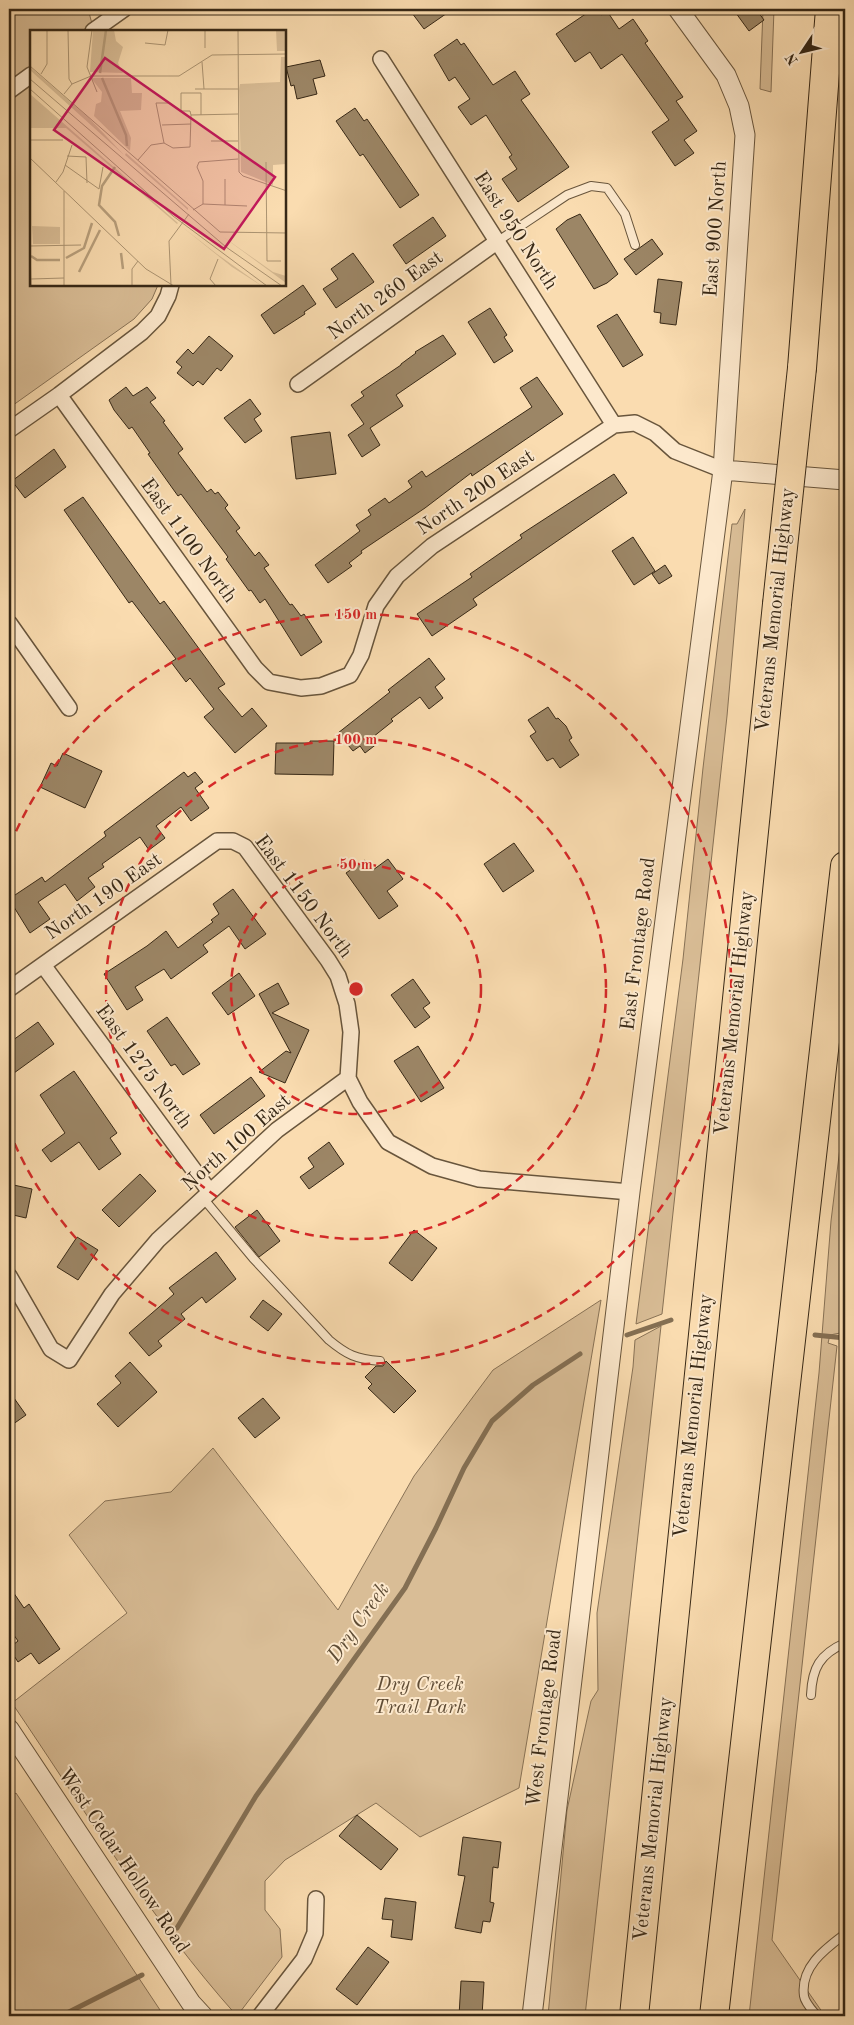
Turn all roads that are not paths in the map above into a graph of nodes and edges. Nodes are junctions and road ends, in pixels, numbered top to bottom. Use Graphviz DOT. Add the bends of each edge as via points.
graph roads {
  1 [pos="124,9"];
  2 [pos="678,9"];
  3 [pos="830,9"];
  4 [pos="112,19"];
  5 [pos="95,30"];
  6 [pos="381,59"];
  7 [pos="30,76"];
  8 [pos="9,91"];
  9 [pos="498,241"];
  10 [pos="635,245"];
  11 [pos="9,271"];
  12 [pos="9,281"];
  13 [pos="170,290"];
  14 [pos="298,384"];
  15 [pos="59,395"];
  16 [pos="614,425"];
  17 [pos="9,430"];
  18 [pos="723,470"];
  19 [pos="845,480"];
  20 [pos="9,623"];
  21 [pos="301,688"];
  22 [pos="70,708"];
  23 [pos="222,841"];
  24 [pos="845,866"];
  25 [pos="44,965"];
  26 [pos="9,989"];
  27 [pos="348,1078"];
  28 [pos="630,1192"];
  29 [pos="207,1195"];
  30 [pos="9,1276"];
  31 [pos="380,1361"];
  32 [pos="602,1424"];
  33 [pos="845,1643"];
  34 [pos="811,1695"];
  35 [pos="9,1729"];
  36 [pos="316,1899"];
  37 [pos="845,1934"];
  38 [pos="202,2016"];
  39 [pos="260,2016"];
  40 [pos="532,2016"];
  41 [pos="634,2016"];
  42 [pos="714,2016"];
  43 [pos="817,2016"];
  1 -- 4 [label="street"];
  2 -- 18 [label="street, East 900 North" via="726,75 739,106 745,135"];
  3 -- 41 [label="highway, Veterans Memorial Highway, bridge" via="802,368"];
  4 -- 5 [label="street"];
  6 -- 9 [label="street, East 950 North"];
  7 -- 8 [label="street"];
  9 -- 10 [label="lane" via="566,195 591,186 607,188 625,214"];
  9 -- 14 [label="street, North 260 East"];
  9 -- 16 [label="street, East 950 North"];
  11 -- 12 [label="lane"];
  13 -- 15 [label="street" via="158,316 142,332"];
  15 -- 17 [label="street"];
  15 -- 21 [label="street, East 1100 North" via="255,668 270,682"];
  16 -- 18 [label="street" via="635,423 655,433 675,451"];
  16 -- 21 [label="street, North 200 East" via="432,546 397,576 376,606 361,655 350,675 321,686"];
  18 -- 19 [label="street"];
  18 -- 28 [label="street, East Frontage Road"];
  20 -- 22 [label="street"];
  23 -- 25 [label="street, North 190 East" via="217,841"];
  23 -- 27 [label="street, East 1150 North" via="233,841 245,847 338,976 351,1032"];
  24 -- 42 [label="highway"];
  25 -- 26 [label="street, North 190 East"];
  25 -- 29 [label="street, East 1275 North"];
  27 -- 28 [label="street" via="360,1102 388,1142 432,1166 479,1179"];
  27 -- 29 [label="street, North 100 East" via="277,1130"];
  28 -- 32 [label="street, East Frontage Road"];
  29 -- 30 [label="street, North 100 East" via="158,1240 112,1294 70,1360 51,1349"];
  29 -- 31 [label="lane" via="254,1258 329,1340 359,1359"];
  32 -- 40 [label="street, West Frontage Road"];
  33 -- 34 [label="lane" via="831,1649 820,1660 811,1683"];
  35 -- 38 [label="street, West Cedar Hollow Road"];
  36 -- 39 [label="street" via="315,1933 304,1959"];
  37 -- 43 [label="lane" via="822,1952 806,1973 804,1997"];
}
